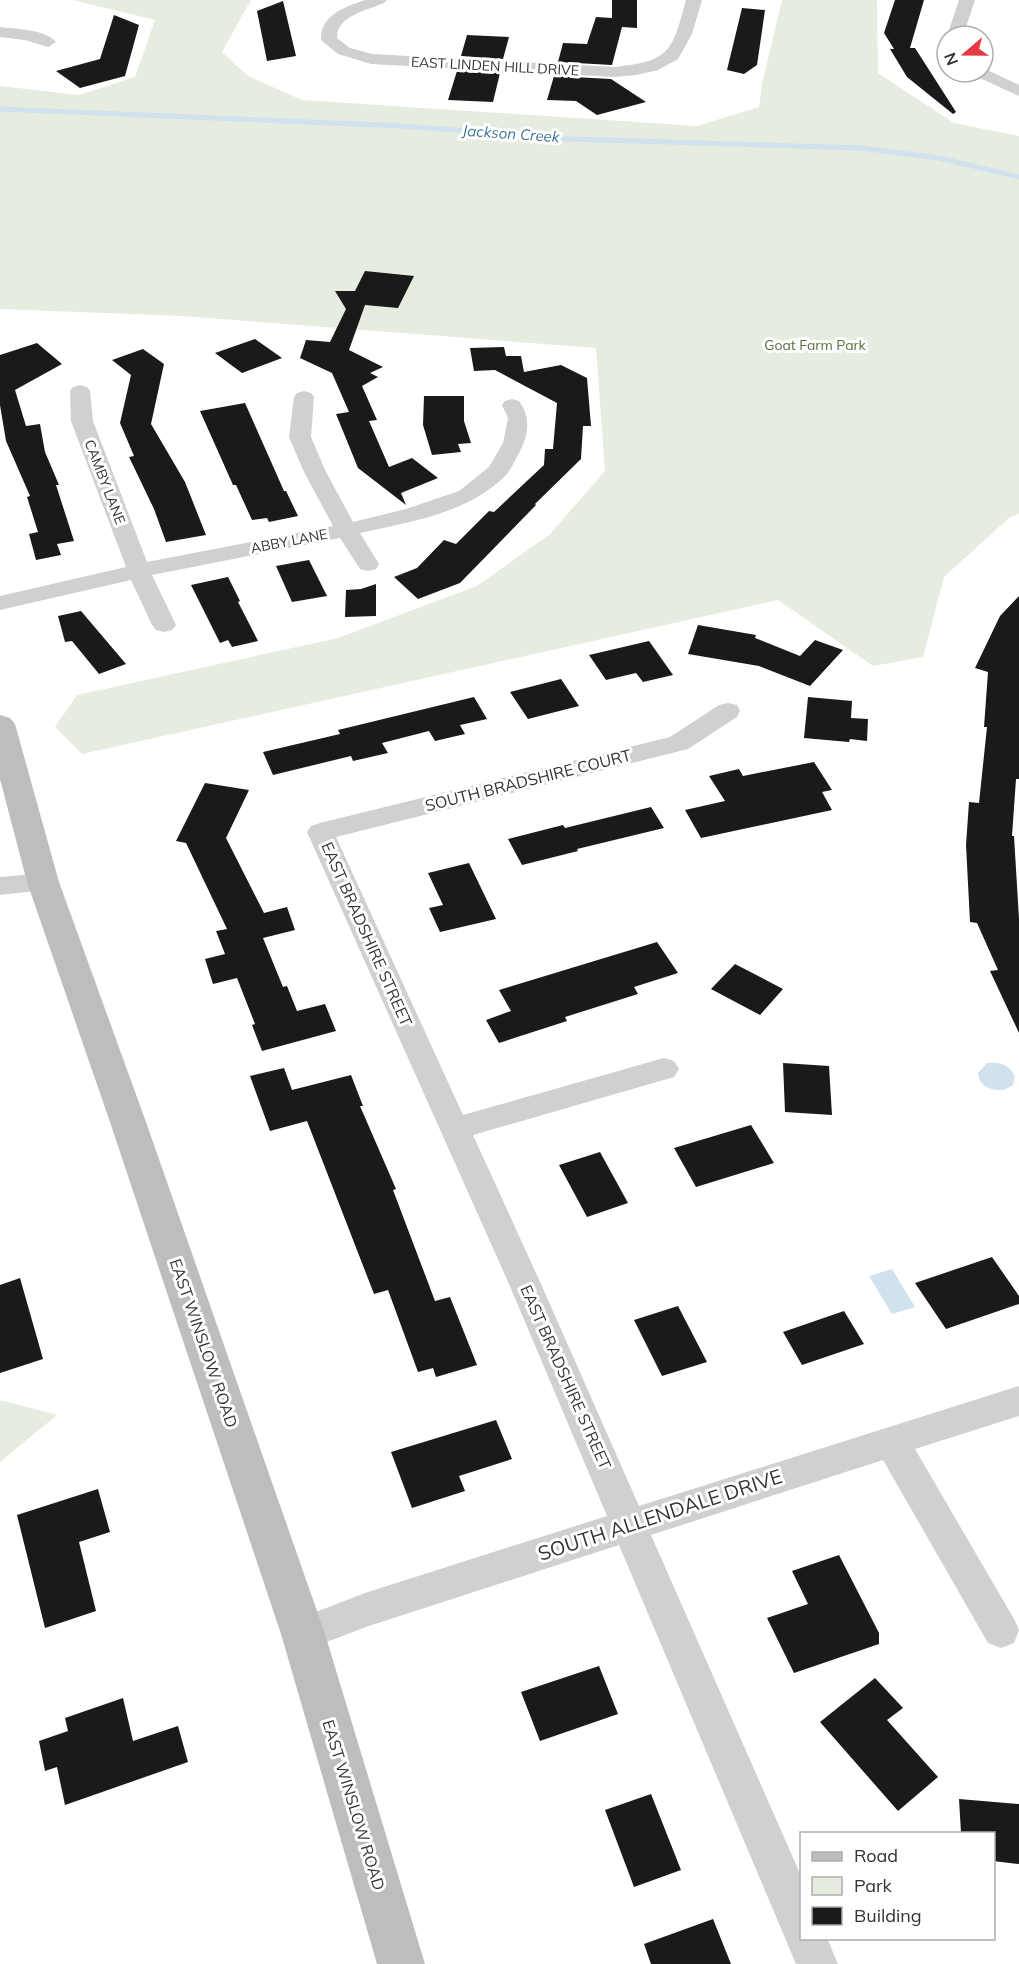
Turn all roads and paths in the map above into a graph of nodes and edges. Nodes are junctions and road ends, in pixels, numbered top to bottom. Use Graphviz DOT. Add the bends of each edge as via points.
graph roads {
  1 [pos="379,0"];
  2 [pos="694,0"];
  3 [pos="967,0"];
  4 [pos="959,24"];
  5 [pos="0,32"];
  6 [pos="48,42"];
  7 [pos="995,80"];
  8 [pos="1019,91"];
  9 [pos="80,391"];
  10 [pos="304,397"];
  11 [pos="512,405"];
  12 [pos="346,530"];
  13 [pos="368,564"];
  14 [pos="139,571"];
  15 [pos="0,603"];
  16 [pos="164,625"];
  17 [pos="728,711"];
  18 [pos="0,724"];
  19 [pos="320,832"];
  20 [pos="42,882"];
  21 [pos="0,886"];
  22 [pos="663,1069"];
  23 [pos="456,1128"];
  24 [pos="1019,1401"];
  25 [pos="891,1440"];
  26 [pos="630,1524"];
  27 [pos="1001,1631"];
  28 [pos="303,1634"];
  29 [pos="800,1925"];
  30 [pos="807,1940"];
  31 [pos="401,1964"];
  32 [pos="817,1964"];
  1 -- 2 [label="street, EAST LINDEN HILL DRIVE" via="333,22 328,36 333,44 371,59 602,72 637,70 671,59 681,45"];
  3 -- 4 [label="street"];
  5 -- 6 [label="street"];
  7 -- 8 [label="street"];
  9 -- 14 [label="street, CAMBY LANE" via="82,421"];
  10 -- 12 [label="street" via="300,437"];
  11 -- 12 [label="street, ABBY LANE" via="518,418 514,443 498,471 466,496"];
  12 -- 13 [label="street"];
  12 -- 14 [label="street, ABBY LANE"];
  14 -- 15 [label="street, ABBY LANE"];
  14 -- 16 [label="street, CAMBY LANE"];
  17 -- 19 [label="street, SOUTH BRADSHIRE COURT" via="680,743"];
  18 -- 20 [label="main road, EAST WINSLOW ROAD"];
  19 -- 23 [label="street, EAST BRADSHIRE STREET"];
  20 -- 21 [label="street"];
  20 -- 28 [label="main road, EAST WINSLOW ROAD"];
  22 -- 23 [label="street"];
  23 -- 26 [label="street, EAST BRADSHIRE STREET"];
  24 -- 25 [label="street, SOUTH ALLENDALE DRIVE"];
  25 -- 26 [label="street, SOUTH ALLENDALE DRIVE"];
  25 -- 27 [label="street"];
  26 -- 28 [label="street, SOUTH ALLENDALE DRIVE"];
  26 -- 29 [label="street, EAST BRADSHIRE STREET"];
  28 -- 31 [label="main road, EAST WINSLOW ROAD"];
  30 -- 32 [label="street"];
}
